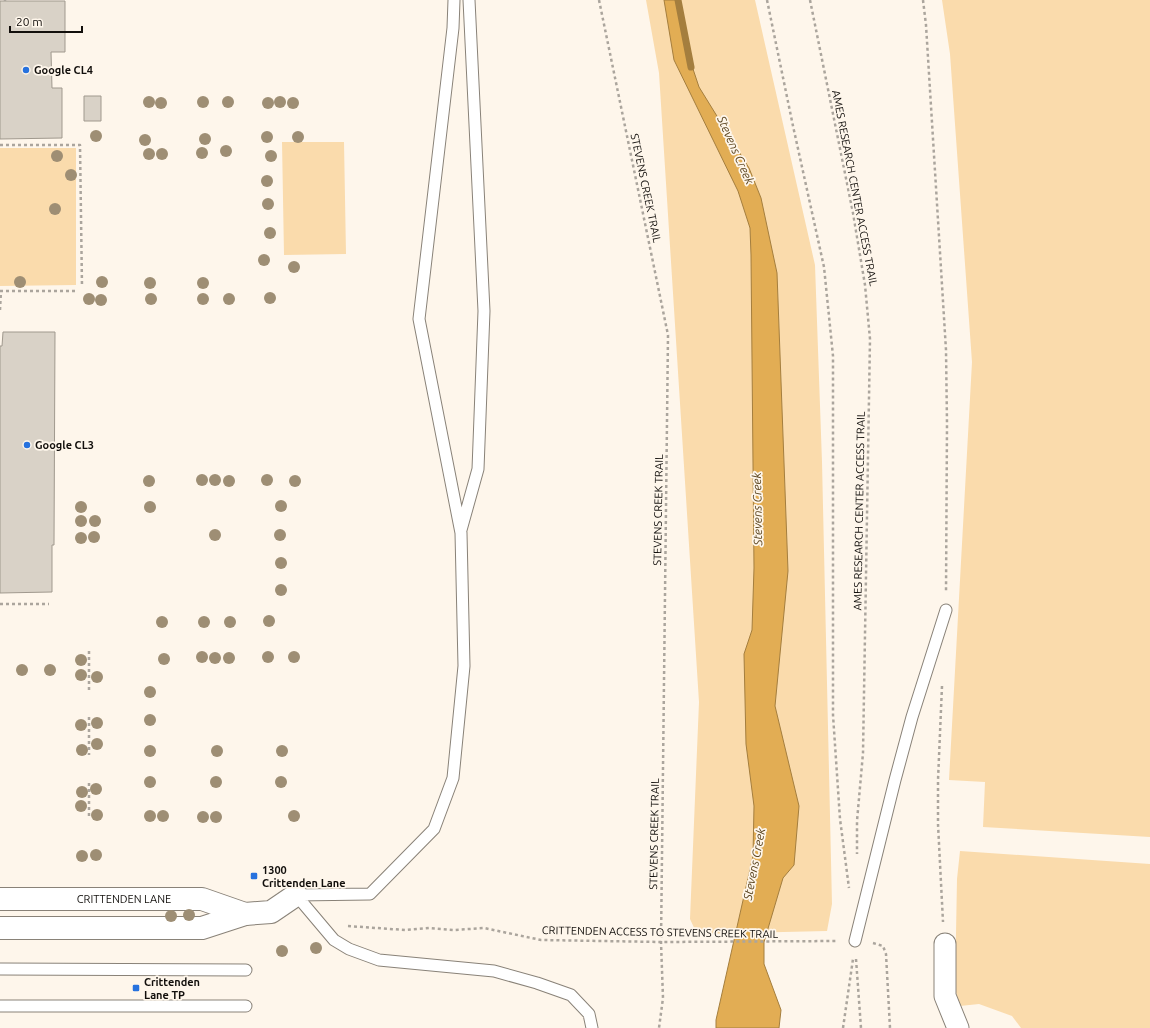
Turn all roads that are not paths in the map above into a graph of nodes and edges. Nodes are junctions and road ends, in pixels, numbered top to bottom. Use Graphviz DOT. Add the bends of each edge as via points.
graph roads {
  1 [pos="454,0"];
  2 [pos="469,0"];
  3 [pos="461,533"];
  4 [pos="946,610"];
  5 [pos="296,895"];
  6 [pos="0,899"];
  7 [pos="245,914"];
  8 [pos="0,928"];
  9 [pos="855,942"];
  10 [pos="944,944"];
  11 [pos="0,969"];
  12 [pos="246,970"];
  13 [pos="0,1006"];
  14 [pos="246,1006"];
  15 [pos="592,1028"];
  16 [pos="958,1028"];
  1 -- 3 [label="lane" via="453,28 419,318"];
  2 -- 3 [label="lane" via="484,311 478,469"];
  3 -- 5 [label="lane" via="464,666 453,778 434,829 370,894"];
  4 -- 9 [label="lane" via="912,717"];
  5 -- 7 [label="street, CRITTENDEN LANE" via="271,912"];
  5 -- 15 [label="lane" via="334,940 349,949 379,960 494,971 571,994 589,1014"];
  6 -- 7 [label="street, CRITTENDEN LANE" via="202,899"];
  7 -- 8 [label="street, CRITTENDEN LANE" via="202,928"];
  10 -- 16 [label="street" via="945,996"];
  11 -- 12 [label="lane"];
  13 -- 14 [label="lane"];
}
